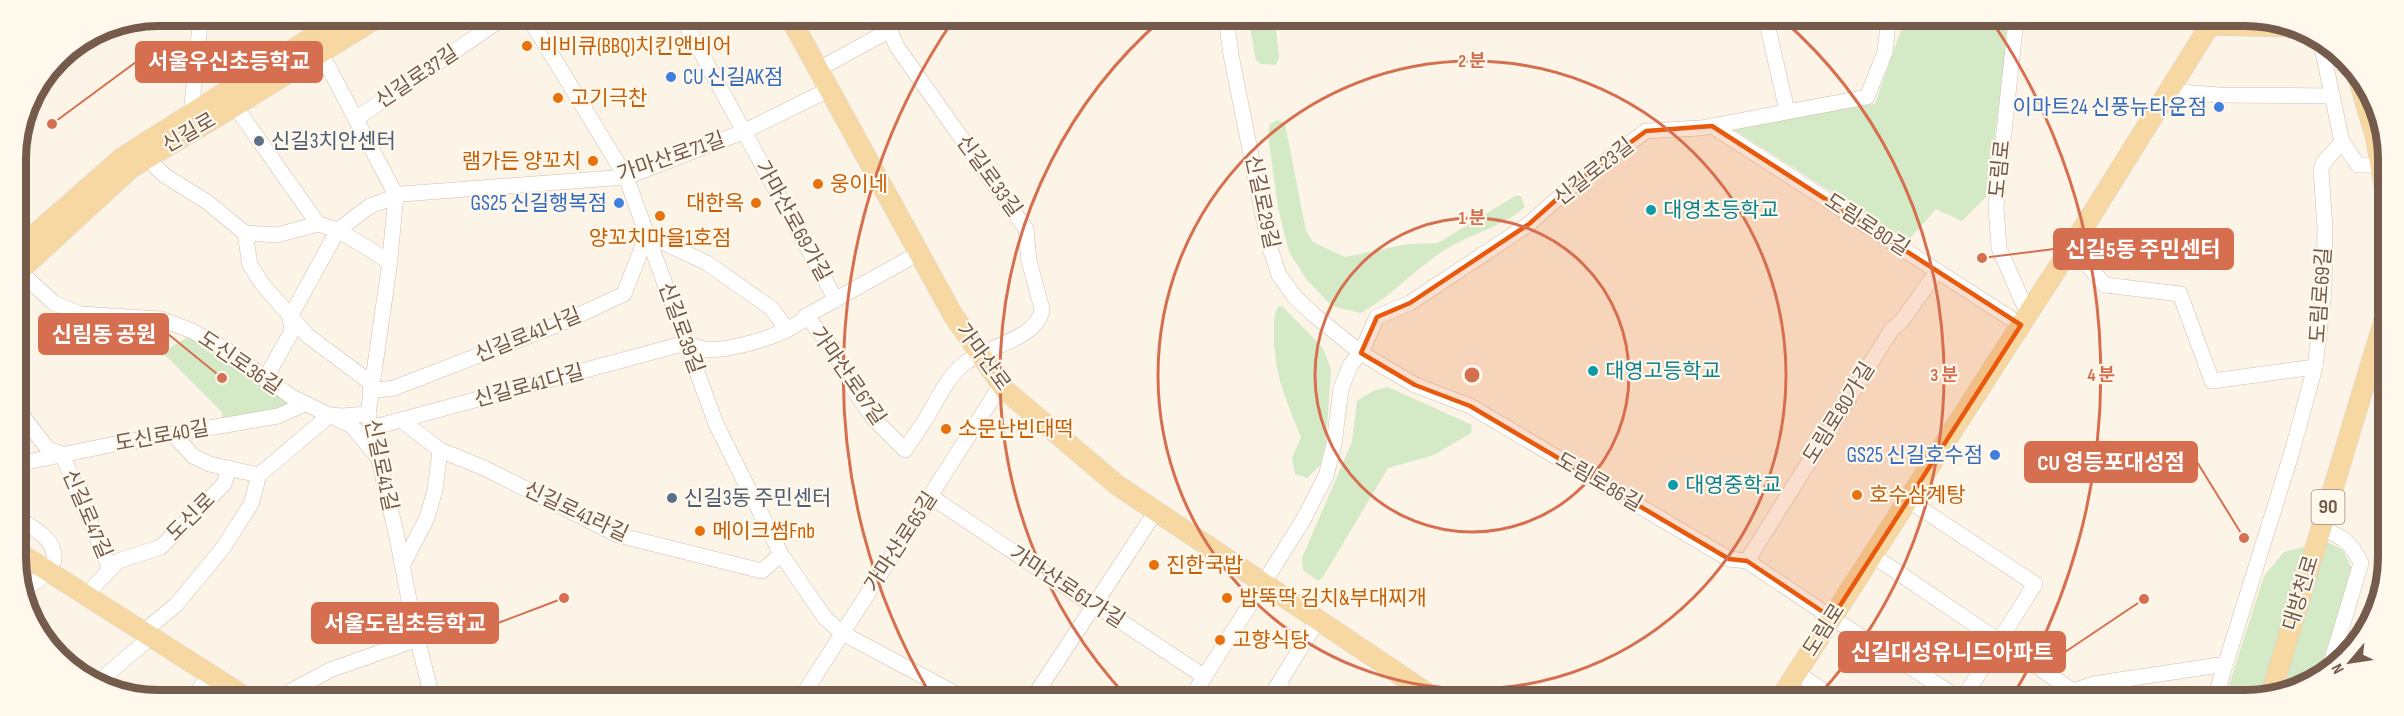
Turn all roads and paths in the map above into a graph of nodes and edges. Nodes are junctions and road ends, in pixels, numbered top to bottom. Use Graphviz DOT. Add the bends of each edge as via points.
graph roads {
  1 [pos="200,26"];
  2 [pos="330,26"];
  3 [pos="363,26"];
  4 [pos="491,26"];
  5 [pos="534,26"];
  6 [pos="686,26"];
  7 [pos="794,26"];
  8 [pos="884,26"];
  9 [pos="888,26"];
  10 [pos="1227,26"];
  11 [pos="1768,26"];
  12 [pos="1888,26"];
  13 [pos="2015,26"];
  14 [pos="2207,26"];
  15 [pos="2321,50"];
  16 [pos="321,53"];
  17 [pos="817,70"];
  18 [pos="828,90"];
  19 [pos="2168,91"];
  20 [pos="2332,96"];
  21 [pos="2364,99"];
  22 [pos="236,106"];
  23 [pos="1787,111"];
  24 [pos="191,114"];
  25 [pos="357,118"];
  26 [pos="1712,126"];
  27 [pos="743,132"];
  28 [pos="2342,142"];
  29 [pos="2378,150"];
  30 [pos="147,158"];
  31 [pos="2378,165"];
  32 [pos="626,177"];
  33 [pos="396,195"];
  34 [pos="318,224"];
  35 [pos="338,230"];
  36 [pos="245,233"];
  37 [pos="647,235"];
  38 [pos="26,242"];
  39 [pos="2072,246"];
  40 [pos="919,253"];
  41 [pos="390,262"];
  42 [pos="26,265"];
  43 [pos="1937,271"];
  44 [pos="26,279"];
  45 [pos="836,300"];
  46 [pos="290,316"];
  47 [pos="806,316"];
  48 [pos="2024,320"];
  49 [pos="787,329"];
  50 [pos="2378,339"];
  51 [pos="686,343"];
  52 [pos="1361,353"];
  53 [pos="980,354"];
  54 [pos="2315,367"];
  55 [pos="266,379"];
  56 [pos="1001,385"];
  57 [pos="370,387"];
  58 [pos="305,404"];
  59 [pos="330,415"];
  60 [pos="401,420"];
  61 [pos="26,421"];
  62 [pos="370,421"];
  63 [pos="173,434"];
  64 [pos="440,450"];
  65 [pos="62,454"];
  66 [pos="378,458"];
  67 [pos="26,462"];
  68 [pos="229,468"];
  69 [pos="259,475"];
  70 [pos="930,496"];
  71 [pos="1908,500"];
  72 [pos="1156,511"];
  73 [pos="26,523"];
  74 [pos="2321,528"];
  75 [pos="782,554"];
  76 [pos="1872,555"];
  77 [pos="26,557"];
  78 [pos="1747,561"];
  79 [pos="402,566"];
  80 [pos="110,569"];
  81 [pos="50,572"];
  82 [pos="1264,584"];
  83 [pos="29,586"];
  84 [pos="86,595"];
  85 [pos="1094,606"];
  86 [pos="1832,618"];
  87 [pos="1318,620"];
  88 [pos="2340,632"];
  89 [pos="842,633"];
  90 [pos="147,635"];
  91 [pos="418,639"];
  92 [pos="1999,641"];
  93 [pos="2226,664"];
  94 [pos="1797,673"];
  95 [pos="209,674"];
  96 [pos="102,677"];
  97 [pos="1205,677"];
  98 [pos="2273,687"];
  99 [pos="199,690"];
  100 [pos="234,690"];
  101 [pos="293,690"];
  102 [pos="430,690"];
  103 [pos="806,690"];
  104 [pos="949,690"];
  105 [pos="1038,690"];
  106 [pos="1196,690"];
  107 [pos="1274,690"];
  108 [pos="1419,690"];
  109 [pos="1786,690"];
  110 [pos="1822,690"];
  111 [pos="1946,690"];
  112 [pos="1968,690"];
  113 [pos="2072,690"];
  114 [pos="2076,690"];
  115 [pos="2218,690"];
  1 -- 24 [label="street"];
  2 -- 24 [label="main road, 신길로"];
  3 -- 16 [label="main road, 신길로"];
  4 -- 25 [label="street, 신길로37길"];
  5 -- 32 [label="street, 신길로39길"];
  6 -- 27 [label="street, 가마산로69가길"];
  7 -- 17 [label="main road, 가마산로"];
  8 -- 17 [label="street"];
  9 -- 53 [label="street, 신길로33길" via="897,47 1026,229 1027,253 1042,315 1031,330"];
  10 -- 52 [label="street, 신길로29길" via="1269,245 1279,275 1307,309"];
  11 -- 23 [label="street"];
  12 -- 23 [label="street, 신길로23길" via="1885,52 1868,97"];
  13 -- 48 [label="street, 도림로" via="1996,207 1999,248"];
  14 -- 19 [label="main road, 도림로"];
  15 -- 20 [label="street"];
  16 -- 22 [label="main road, 신길로"];
  16 -- 25 [label="street"];
  17 -- 18 [label="main road, 가마산로"];
  18 -- 27 [label="street, 가마산로71길"];
  18 -- 40 [label="main road, 가마산로"];
  19 -- 20 [label="street"];
  19 -- 39 [label="main road, 도림로"];
  20 -- 28 [label="street"];
  21 -- 29 [label="main road"];
  22 -- 30 [label="main road, 신길로"];
  22 -- 34 [label="street"];
  23 -- 26 [label="street, 신길로23길"];
  24 -- 38 [label="main road, 신길로" via="123,157"];
  25 -- 33 [label="street"];
  26 -- 43 [label="street, 도림로80길"];
  26 -- 52 [label="street, 신길로23길" via="1647,131 1575,183 1529,224 1410,303 1377,317"];
  27 -- 32 [label="street, 가마산로71길"];
  27 -- 45 [label="street, 가마산로69가길"];
  28 -- 31 [label="street" via="2358,165"];
  28 -- 54 [label="street, 도림로69길" via="2321,170 2324,291"];
  30 -- 36 [label="street" via="164,176 207,202"];
  30 -- 42 [label="main road, 신길로" via="118,179"];
  32 -- 33 [label="street, 가마산로71길"];
  32 -- 37 [label="street, 신길로39길"];
  33 -- 35 [label="street" via="370,206"];
  33 -- 41 [label="street, 신길로41길"];
  34 -- 35 [label="street"];
  34 -- 36 [label="street" via="277,235"];
  35 -- 41 [label="street"];
  35 -- 46 [label="street"];
  36 -- 46 [label="street" via="250,265"];
  37 -- 49 [label="street" via="707,263 771,308"];
  37 -- 51 [label="street, 신길로39길"];
  37 -- 57 [label="street, 신길로41나길" via="624,294 562,323 394,388"];
  39 -- 48 [label="main road, 도림로"];
  39 -- 54 [label="street" via="2105,285 2180,294 2212,381"];
  40 -- 45 [label="street"];
  40 -- 53 [label="main road, 가마산로"];
  41 -- 57 [label="street, 신길로41길"];
  43 -- 48 [label="street, 도림로80길"];
  43 -- 78 [label="street, 도림로80가길" via="1892,329"];
  44 -- 55 [label="street, 도신로36길" via="54,303 80,314 162,319 192,331 227,350"];
  45 -- 47 [label="street"];
  46 -- 55 [label="street" via="292,331"];
  46 -- 57 [label="street" via="308,336"];
  47 -- 49 [label="street"];
  47 -- 53 [label="street, 가마산로67길" via="832,347 851,386 874,419 905,450 942,390 965,363"];
  48 -- 71 [label="main road, 도림로"];
  49 -- 51 [label="street" via="756,342 726,348 705,350"];
  50 -- 74 [label="main road, 대방천로 / 90"];
  51 -- 60 [label="street, 신길로41다길"];
  51 -- 75 [label="street, 신길로39길" via="716,424"];
  52 -- 78 [label="street, 도림로86길" via="1415,385 1470,406 1729,559"];
  52 -- 82 [label="street, 신길로23길" via="1351,364 1341,388 1326,476"];
  53 -- 56 [label="main road, 가마산로"];
  54 -- 93 [label="street, 도림로69길"];
  55 -- 58 [label="street, 도신로36길"];
  56 -- 70 [label="street, 가마산로65길"];
  56 -- 72 [label="main road, 가마산로" via="1117,485"];
  57 -- 62 [label="street, 신길로41길"];
  58 -- 59 [label="street, 도신로36길"];
  58 -- 63 [label="street, 도신로40길" via="278,416"];
  59 -- 62 [label="street, 도신로36길"];
  59 -- 66 [label="street, 도신로36길" via="352,426"];
  59 -- 69 [label="street"];
  60 -- 62 [label="street, 신길로41다길"];
  60 -- 64 [label="street, 신길로41라길"];
  61 -- 65 [label="street, 신길로47길" via="48,450"];
  62 -- 66 [label="street, 신길로41길"];
  63 -- 65 [label="street, 도신로40길"];
  63 -- 68 [label="street" via="193,456"];
  64 -- 75 [label="street, 신길로41라길" via="618,536 762,571"];
  64 -- 79 [label="street" via="427,518"];
  65 -- 67 [label="street, 도신로40길"];
  65 -- 80 [label="street, 신길로47길"];
  66 -- 79 [label="street, 신길로41길"];
  68 -- 69 [label="street"];
  68 -- 80 [label="street, 도신로" via="224,484 160,548 118,561"];
  69 -- 90 [label="street" via="251,504 223,548"];
  70 -- 85 [label="street, 가마산로61가길"];
  70 -- 89 [label="street, 가마산로65길"];
  71 -- 76 [label="main road, 도림로"];
  71 -- 92 [label="street" via="2035,584"];
  72 -- 82 [label="main road, 가마산로"];
  72 -- 85 [label="street"];
  73 -- 81 [label="street" via="51,545 54,554"];
  74 -- 88 [label="street" via="2341,536 2361,563"];
  74 -- 98 [label="main road, 대방천로 / 90"];
  75 -- 89 [label="street, 신길로39길" via="825,618"];
  76 -- 86 [label="main road, 도림로"];
  76 -- 92 [label="street"];
  77 -- 81 [label="main road"];
  78 -- 86 [label="street, 도림로86길"];
  79 -- 91 [label="street, 신길로41길"];
  80 -- 84 [label="street, 도신로"];
  81 -- 83 [label="street"];
  81 -- 84 [label="main road"];
  82 -- 87 [label="main road, 가마산로"];
  82 -- 97 [label="street, 신길로23길"];
  84 -- 90 [label="main road"];
  85 -- 97 [label="street, 가마산로61가길"];
  85 -- 105 [label="street"];
  86 -- 94 [label="main road, 도림로"];
  86 -- 111 [label="street, 도림로86길"];
  87 -- 107 [label="street"];
  87 -- 108 [label="main road, 가마산로"];
  89 -- 103 [label="street, 가마산로65길"];
  89 -- 104 [label="street, 신길로39길"];
  90 -- 95 [label="main road"];
  90 -- 96 [label="street"];
  91 -- 101 [label="street" via="330,670"];
  91 -- 102 [label="street, 신길로41길"];
  92 -- 112 [label="street"];
  92 -- 113 [label="street"];
  93 -- 114 [label="street"];
  93 -- 115 [label="street, 도림로69길"];
  94 -- 109 [label="main road, 도림로"];
  94 -- 110 [label="street"];
  95 -- 99 [label="street"];
  95 -- 100 [label="main road"];
  97 -- 106 [label="street, 신길로23길"];
}
